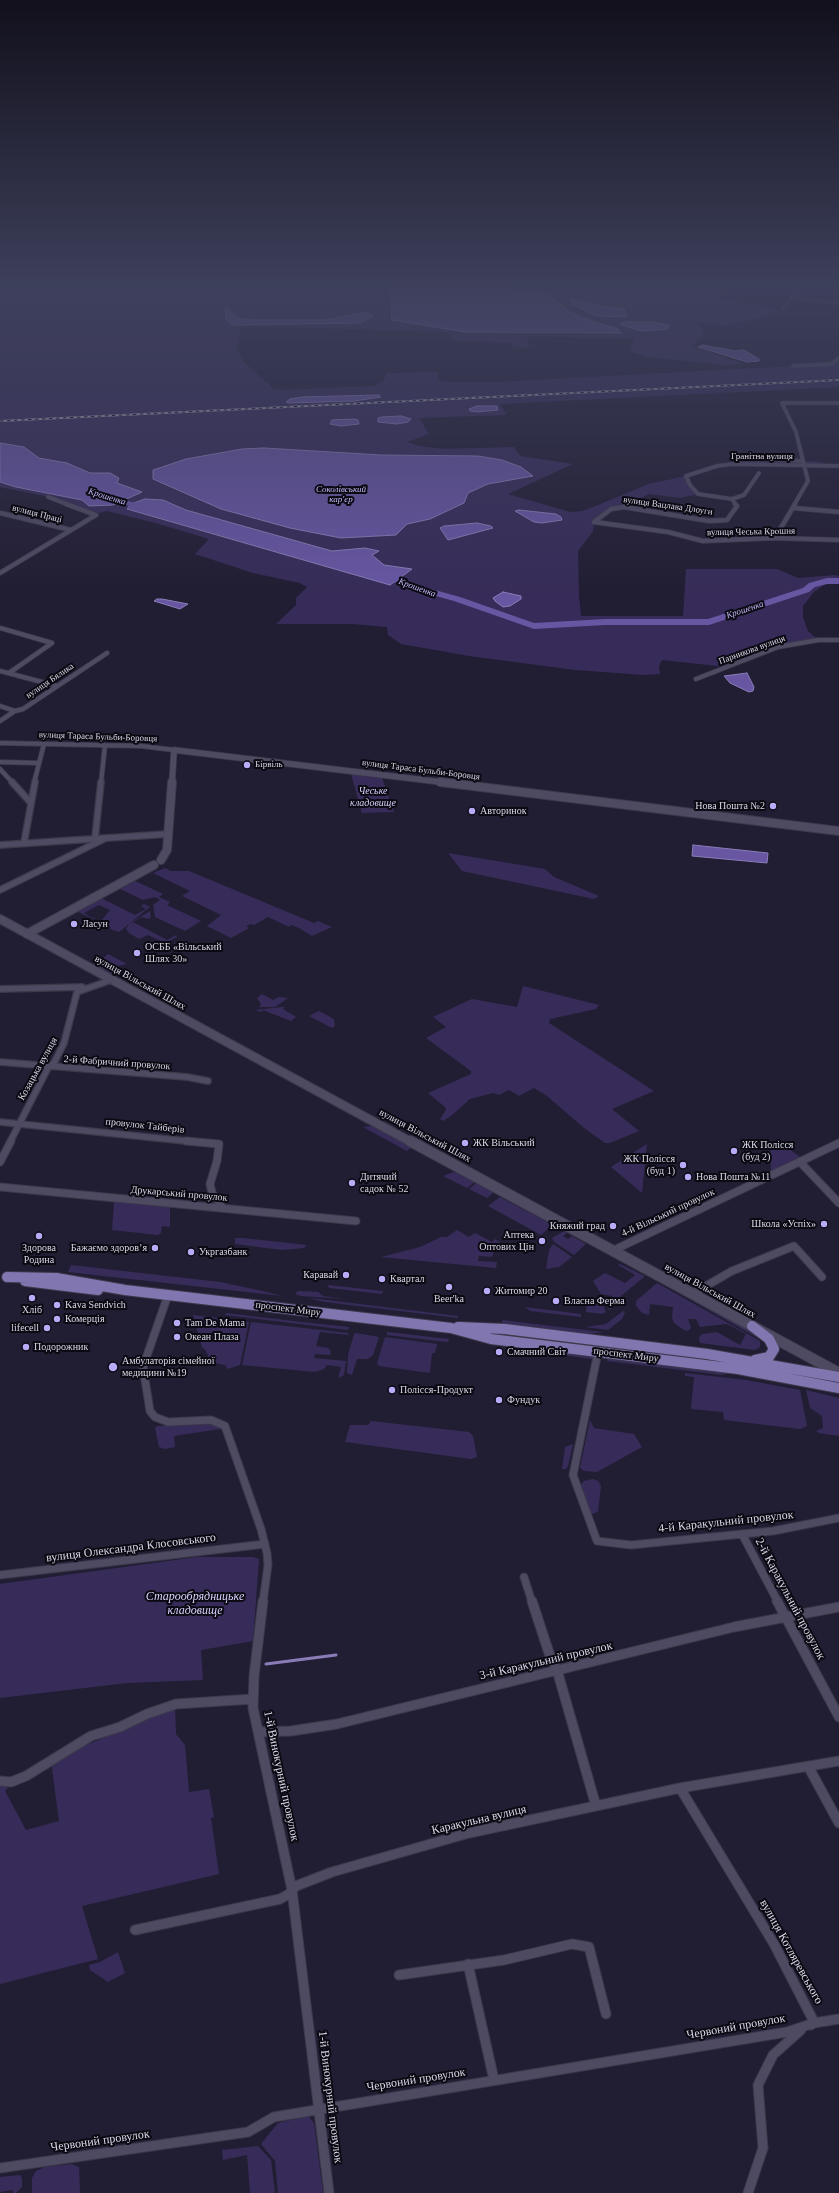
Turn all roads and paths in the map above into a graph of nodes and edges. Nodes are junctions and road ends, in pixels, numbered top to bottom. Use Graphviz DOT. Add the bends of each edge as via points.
graph roads {
  1 [pos="839,403"];
  2 [pos="735,457"];
  3 [pos="803,463"];
  4 [pos="839,466"];
  5 [pos="759,473"];
  6 [pos="48,497"];
  7 [pos="732,499"];
  8 [pos="794,508"];
  9 [pos="0,512"];
  10 [pos="839,512"];
  11 [pos="594,522"];
  12 [pos="71,530"];
  13 [pos="776,538"];
  14 [pos="839,540"];
  15 [pos="0,573"];
  16 [pos="0,628"];
  17 [pos="839,640"];
  18 [pos="107,653"];
  19 [pos="0,671"];
  20 [pos="9,673"];
  21 [pos="696,679"];
  22 [pos="58,686"];
  23 [pos="0,706"];
  24 [pos="15,711"];
  25 [pos="0,721"];
  26 [pos="0,743"];
  27 [pos="44,744"];
  28 [pos="106,745"];
  29 [pos="174,750"];
  30 [pos="0,762"];
  31 [pos="38,763"];
  32 [pos="0,769"];
  33 [pos="32,803"];
  34 [pos="839,832"];
  35 [pos="168,834"];
  36 [pos="95,838"];
  37 [pos="105,838"];
  38 [pos="24,844"];
  39 [pos="0,845"];
  40 [pos="161,860"];
  41 [pos="154,865"];
  42 [pos="0,890"];
  43 [pos="0,919"];
  44 [pos="27,934"];
  45 [pos="111,980"];
  46 [pos="88,987"];
  47 [pos="0,989"];
  48 [pos="0,1062"];
  49 [pos="48,1066"];
  50 [pos="208,1081"];
  51 [pos="0,1122"];
  52 [pos="19,1124"];
  53 [pos="839,1143"];
  54 [pos="0,1162"];
  55 [pos="800,1162"];
  56 [pos="0,1186"];
  57 [pos="839,1203"];
  58 [pos="223,1208"];
  59 [pos="356,1221"];
  60 [pos="614,1250"];
  61 [pos="3,1277"];
  62 [pos="822,1277"];
  63 [pos="692,1294"];
  64 [pos="168,1295"];
  65 [pos="752,1326"];
  66 [pos="451,1328"];
  67 [pos="598,1352"];
  68 [pos="751,1361"];
  69 [pos="839,1373"];
  70 [pos="839,1377"];
  71 [pos="839,1388"];
  72 [pos="839,1518"];
  73 [pos="742,1534"];
  74 [pos="265,1544"];
  75 [pos="0,1575"];
  76 [pos="524,1578"];
  77 [pos="839,1607"];
  78 [pos="786,1616"];
  79 [pos="557,1670"];
  80 [pos="253,1700"];
  81 [pos="839,1717"];
  82 [pos="258,1732"];
  83 [pos="839,1761"];
  84 [pos="808,1766"];
  85 [pos="0,1781"];
  86 [pos="680,1788"];
  87 [pos="596,1806"];
  88 [pos="839,1823"];
  89 [pos="292,1890"];
  90 [pos="134,1930"];
  91 [pos="468,1964"];
  92 [pos="399,1975"];
  93 [pos="606,2014"];
  94 [pos="839,2019"];
  95 [pos="814,2023"];
  96 [pos="494,2080"];
  97 [pos="318,2109"];
  98 [pos="0,2168"];
  99 [pos="329,2193"];
  100 [pos="748,2193"];
  1 -- 3 [label="street" via="782,403 796,432"];
  2 -- 3 [label="street, Гранітна вулиця"];
  3 -- 4 [label="street, Гранітна вулиця"];
  3 -- 7 [label="street, Гранітна вулиця" via="733,464 716,466 686,476 698,494"];
  3 -- 8 [label="street" via="808,481"];
  5 -- 7 [label="street" via="744,495"];
  6 -- 12 [label="street, вулиця Праці" via="96,514"];
  7 -- 11 [label="street, вулиця Вацлава Длоуги" via="737,506 727,520 709,521 624,506 611,509"];
  8 -- 10 [label="street"];
  8 -- 13 [label="street"];
  9 -- 12 [label="street, вулиця Праці"];
  11 -- 13 [label="street, вулиця Чеська Крошня" via="668,532 703,541"];
  12 -- 15 [label="street, вулиця Праці"];
  13 -- 14 [label="street, вулиця Чеська Крошня"];
  16 -- 20 [label="street" via="52,643"];
  17 -- 21 [label="street, Парникова вулиця" via="818,640 778,647"];
  18 -- 22 [label="street, вулиця Бялика"];
  19 -- 20 [label="street"];
  20 -- 22 [label="street"];
  22 -- 24 [label="street, вулиця Бялика" via="23,709"];
  23 -- 24 [label="street"];
  24 -- 25 [label="street, вулиця Бялика"];
  26 -- 27 [label="street, вулиця Тараса Бульби-Боровця"];
  27 -- 28 [label="street, вулиця Тараса Бульби-Боровця"];
  27 -- 31 [label="street"];
  28 -- 29 [label="street, вулиця Тараса Бульби-Боровця"];
  28 -- 36 [label="street"];
  29 -- 34 [label="street, вулиця Тараса Бульби-Боровця"];
  29 -- 35 [label="street"];
  30 -- 31 [label="street"];
  31 -- 33 [label="street"];
  32 -- 33 [label="street"];
  33 -- 38 [label="street"];
  35 -- 37 [label="street"];
  35 -- 40 [label="street" via="167,850"];
  36 -- 37 [label="street"];
  36 -- 38 [label="street"];
  37 -- 42 [label="street"];
  38 -- 39 [label="street"];
  40 -- 41 [label="street"];
  41 -- 44 [label="street"];
  43 -- 44 [label="street, вулиця Вільський Шлях"];
  44 -- 45 [label="street, вулиця Вільський Шлях"];
  45 -- 46 [label="street, Козацька вулиця"];
  45 -- 60 [label="street, вулиця Вільський Шлях"];
  46 -- 47 [label="street"];
  46 -- 49 [label="street, Козацька вулиця" via="77,992 67,1034 54,1063"];
  48 -- 49 [label="street, 2-й Фабричний провулок"];
  49 -- 50 [label="street, 2-й Фабричний провулок" via="187,1077"];
  49 -- 52 [label="street, Козацька вулиця"];
  51 -- 52 [label="street, провулок Тайберів"];
  52 -- 54 [label="street, Козацька вулиця"];
  52 -- 58 [label="street, провулок Тайберів" via="219,1144 210,1184 212,1193"];
  53 -- 55 [label="street, 4-й Вільський провулок"];
  55 -- 57 [label="street"];
  55 -- 60 [label="street, 4-й Вільський провулок"];
  56 -- 58 [label="street, Друкарський провулок"];
  58 -- 59 [label="street, Друкарський провулок"];
  60 -- 63 [label="street, вулиця Вільський Шлях"];
  61 -- 64 [label="main road, проспект Миру" via="38,1284"];
  62 -- 63 [label="street" via="794,1246 732,1272"];
  63 -- 65 [label="street, вулиця Вільський Шлях"];
  64 -- 66 [label="main road, проспект Миру"];
  64 -- 74 [label="street, 1-й Винокурний провулок" via="143,1367 150,1411 155,1417 168,1422 211,1420 225,1426"];
  65 -- 68 [label="main road" via="769,1339 774,1349 769,1356"];
  65 -- 69 [label="street, вулиця Вільський Шлях"];
  66 -- 67 [label="main road, проспект Миру" via="488,1338"];
  66 -- 68 [label="main road, проспект Миру" via="505,1329"];
  67 -- 71 [label="main road, проспект Миру" via="738,1369"];
  67 -- 73 [label="street, 4-й Каракульний провулок" via="574,1471 575,1484 597,1541 640,1544"];
  68 -- 70 [label="main road, проспект Миру"];
  72 -- 73 [label="street, 4-й Каракульний провулок" via="773,1531"];
  73 -- 78 [label="street, 2-й Каракульний провулок"];
  74 -- 75 [label="street, вулиця Олександра Клосовського"];
  74 -- 80 [label="street, 1-й Винокурний провулок" via="268,1565"];
  76 -- 79 [label="street"];
  77 -- 78 [label="street, 3-й Каракульний провулок"];
  78 -- 79 [label="street, 3-й Каракульний провулок"];
  78 -- 81 [label="street, 2-й Каракульний провулок"];
  79 -- 82 [label="street, 3-й Каракульний провулок" via="337,1724 292,1731"];
  79 -- 87 [label="street"];
  80 -- 82 [label="street, 1-й Винокурний провулок"];
  80 -- 85 [label="street" via="176,1704 91,1736 26,1776 11,1782"];
  82 -- 89 [label="street, 1-й Винокурний провулок"];
  83 -- 84 [label="street, Каракульна вулиця"];
  84 -- 86 [label="street, Каракульна вулиця"];
  84 -- 88 [label="street"];
  86 -- 87 [label="street, Каракульна вулиця"];
  86 -- 95 [label="street, вулиця Котляревського" via="774,1944"];
  87 -- 89 [label="street, Каракульна вулиця" via="411,1848 332,1872 296,1886"];
  89 -- 90 [label="street, Каракульна вулиця" via="280,1899"];
  89 -- 97 [label="street, 1-й Винокурний провулок"];
  91 -- 92 [label="street"];
  91 -- 93 [label="street" via="504,1960 572,1944 589,1948"];
  91 -- 96 [label="street"];
  94 -- 95 [label="street, Червоний провулок"];
  95 -- 96 [label="street, Червоний провулок" via="779,2033"];
  95 -- 100 [label="street" via="799,2031 773,2055 761,2076 757,2094 763,2148"];
  96 -- 97 [label="street, Червоний провулок"];
  97 -- 98 [label="street, Червоний провулок" via="274,2117 248,2132"];
  97 -- 99 [label="street, 1-й Винокурний провулок"];
}
